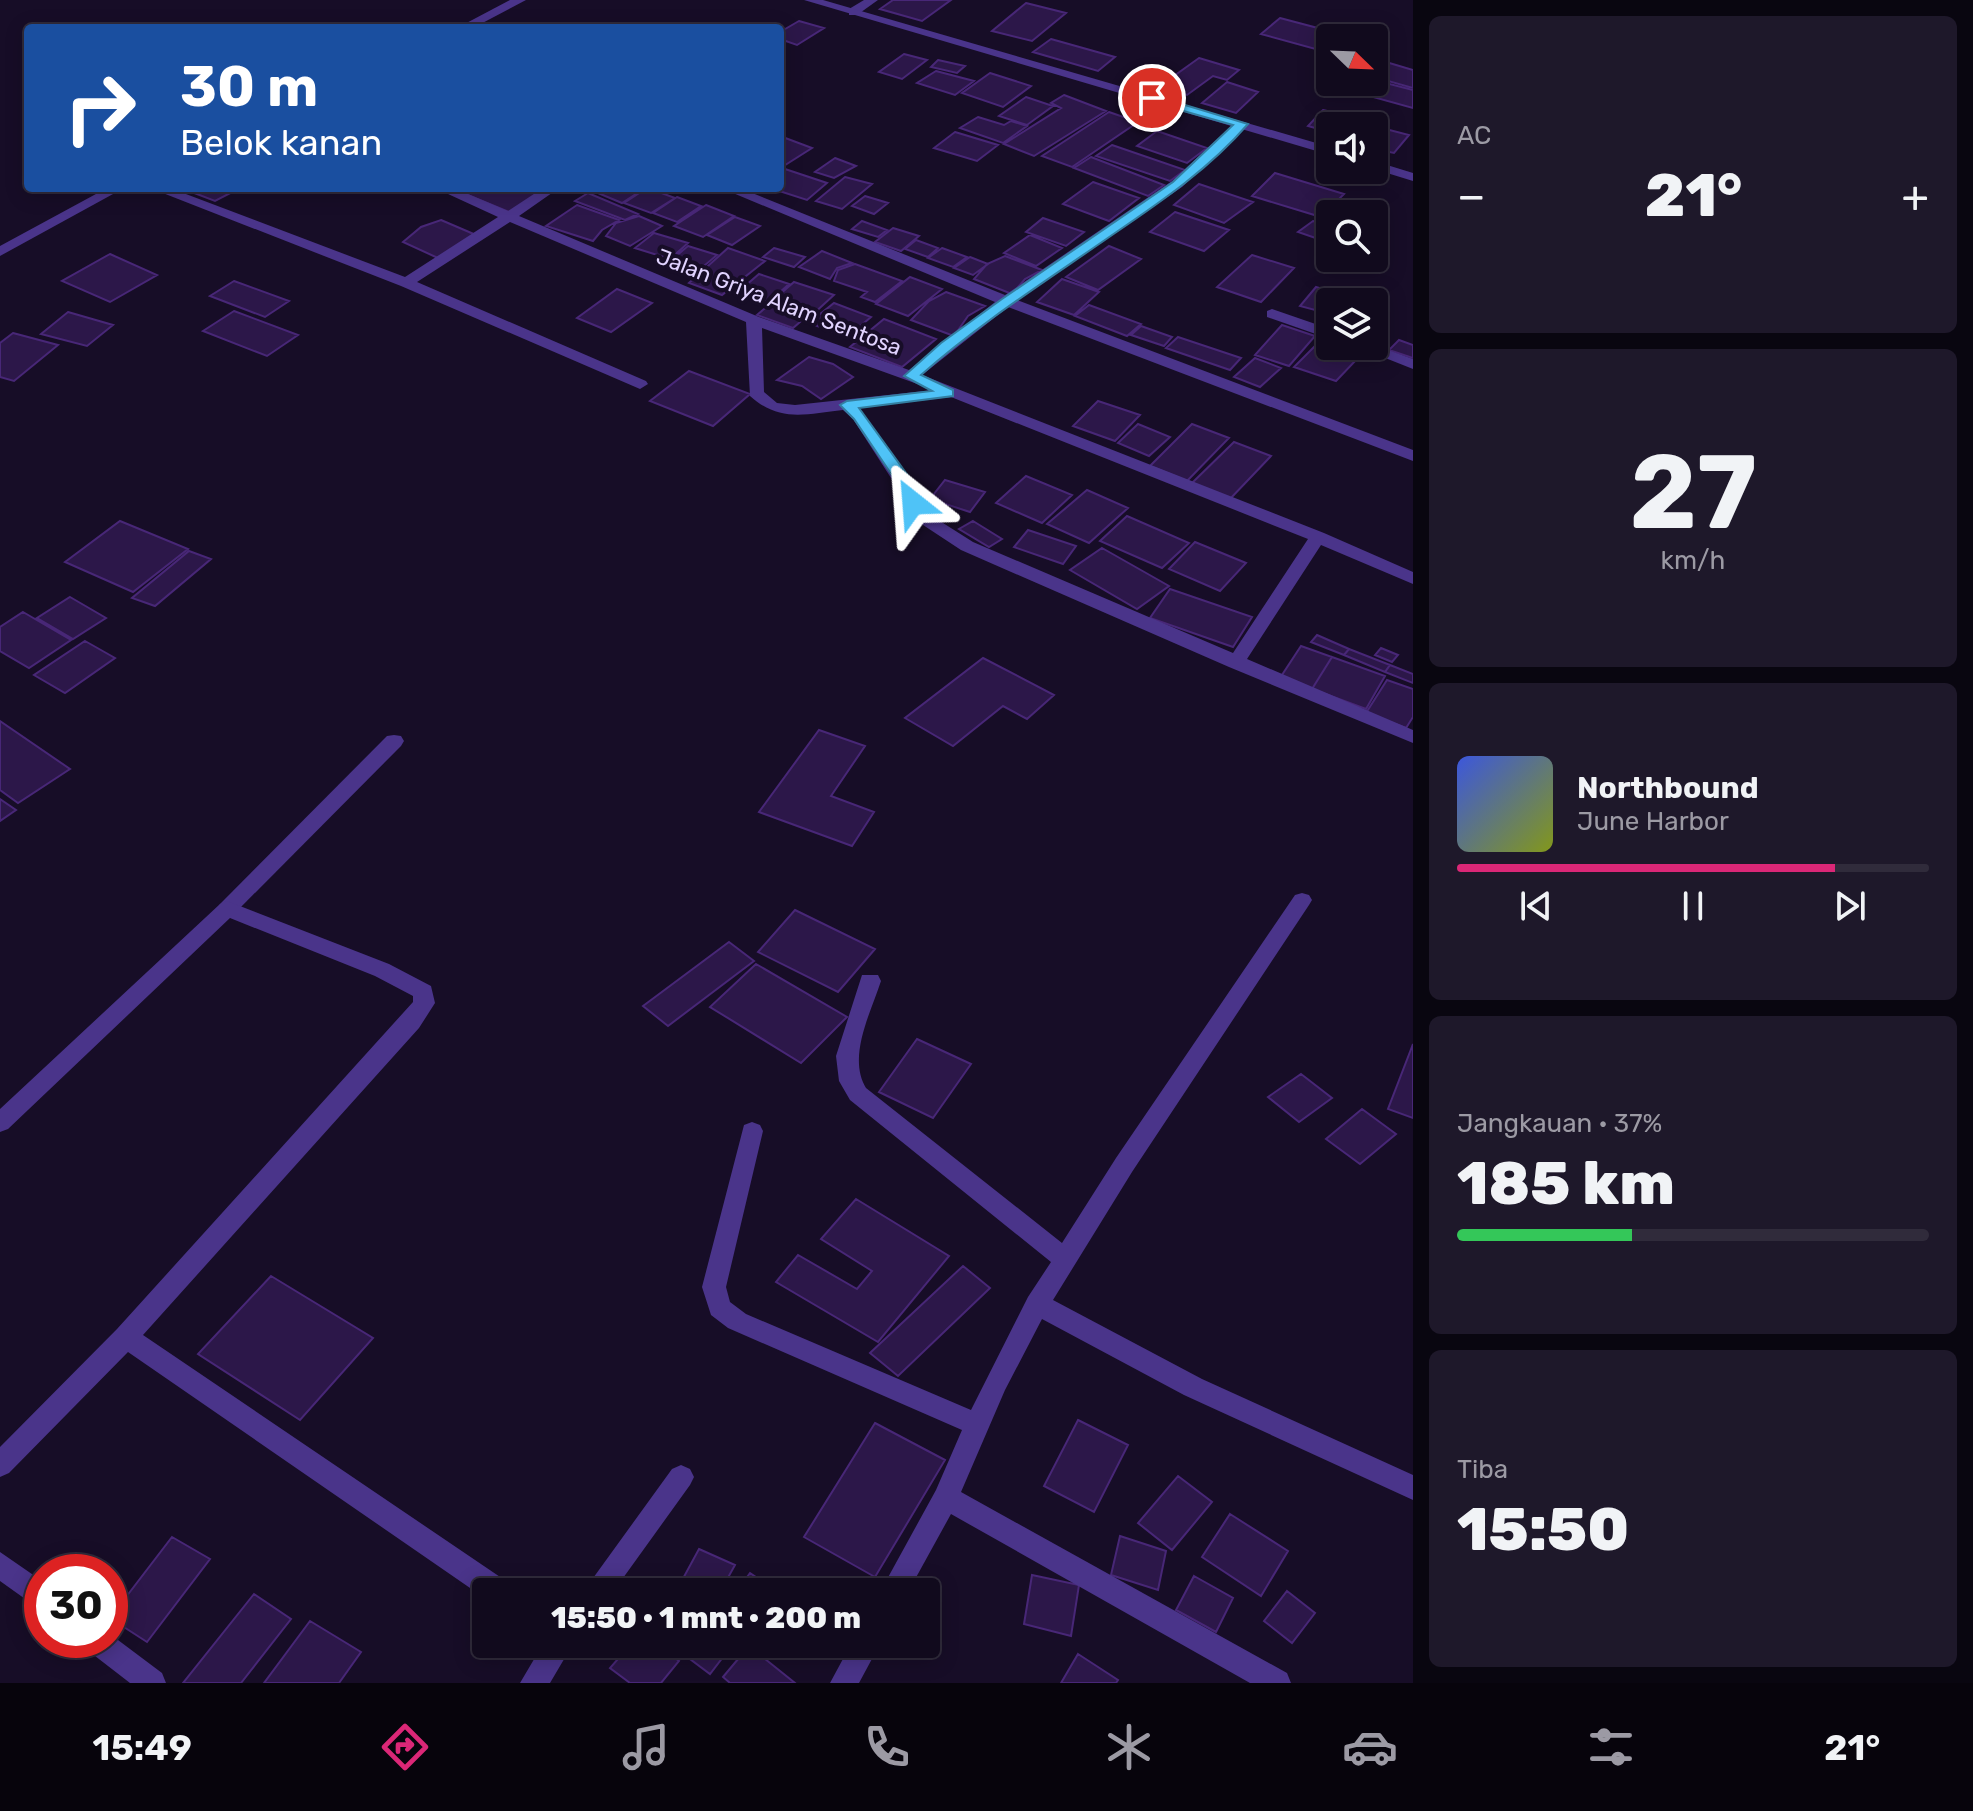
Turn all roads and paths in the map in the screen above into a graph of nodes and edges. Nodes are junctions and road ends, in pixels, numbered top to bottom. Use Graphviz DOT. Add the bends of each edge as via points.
graph roads {
  1 [pos="520,0"];
  2 [pos="810,0"];
  3 [pos="872,0"];
  4 [pos="853,12"];
  5 [pos="471,24"];
  6 [pos="1242,124"];
  7 [pos="1316,147"];
  8 [pos="1388,169"];
  9 [pos="1413,177"];
  10 [pos="110,192"];
  11 [pos="167,192"];
  12 [pos="451,192"];
  13 [pos="546,192"];
  14 [pos="738,192"];
  15 [pos="506,218"];
  16 [pos="0,252"];
  17 [pos="406,283"];
  18 [pos="1006,301"];
  19 [pos="1272,314"];
  20 [pos="754,320"];
  21 [pos="1316,329"];
  22 [pos="1388,355"];
  23 [pos="1413,364"];
  24 [pos="911,376"];
  25 [pos="640,384"];
  26 [pos="948,393"];
  27 [pos="847,405"];
  28 [pos="1413,456"];
  29 [pos="1318,537"];
  30 [pos="1413,579"];
  31 [pos="1235,663"];
  32 [pos="1413,737"];
  33 [pos="394,741"];
  34 [pos="1302,900"];
  35 [pos="227,909"];
  36 [pos="870,981"];
  37 [pos="0,1123"];
  38 [pos="752,1131"];
  39 [pos="1066,1260"];
  40 [pos="1037,1304"];
  41 [pos="126,1337"];
  42 [pos="977,1425"];
  43 [pos="0,1465"];
  44 [pos="681,1477"];
  45 [pos="1413,1488"];
  46 [pos="946,1497"];
  47 [pos="0,1565"];
  48 [pos="479,1578"];
  49 [pos="607,1578"];
  50 [pos="902,1578"];
  51 [pos="24,1584"];
  52 [pos="119,1658"];
  53 [pos="550,1658"];
  54 [pos="858,1658"];
  55 [pos="152,1683"];
  56 [pos="534,1683"];
  57 [pos="844,1683"];
  58 [pos="1277,1683"];
  1 -- 5 [label="street"];
  2 -- 4 [label="street"];
  3 -- 4 [label="street"];
  4 -- 6 [label="street"];
  6 -- 7 [label="street"];
  6 -- 18 [label="street" via="1177,184"];
  8 -- 9 [label="street"];
  10 -- 16 [label="street"];
  11 -- 17 [label="street"];
  12 -- 15 [label="street, Jalan Griya Alam Sentosa"];
  13 -- 15 [label="street"];
  14 -- 18 [label="street"];
  15 -- 17 [label="street"];
  15 -- 20 [label="street, Jalan Griya Alam Sentosa"];
  17 -- 25 [label="street"];
  18 -- 24 [label="street"];
  18 -- 28 [label="street"];
  19 -- 21 [label="street"];
  20 -- 24 [label="street, Jalan Griya Alam Sentosa"];
  20 -- 27 [label="street" via="756,393 764,402 795,410"];
  22 -- 23 [label="street"];
  24 -- 26 [label="street, Jalan Griya Alam Sentosa"];
  26 -- 27 [label="street"];
  26 -- 29 [label="street, Jalan Griya Alam Sentosa"];
  27 -- 31 [label="street" via="906,484 913,503 943,531"];
  29 -- 30 [label="street, Jalan Griya Alam Sentosa"];
  29 -- 31 [label="street"];
  31 -- 32 [label="street"];
  33 -- 35 [label="street"];
  34 -- 39 [label="street"];
  35 -- 37 [label="street"];
  35 -- 41 [label="street" via="410,983 423,992 424,1003"];
  36 -- 39 [label="street" via="847,1056 850,1081 858,1094"];
  38 -- 42 [label="street" via="714,1287 720,1308 737,1321"];
  39 -- 40 [label="street"];
  40 -- 42 [label="street"];
  40 -- 45 [label="street" via="1193,1387"];
  41 -- 43 [label="street"];
  41 -- 48 [label="street"];
  42 -- 46 [label="street"];
  44 -- 49 [label="street"];
  46 -- 50 [label="street"];
  46 -- 58 [label="street"];
  47 -- 51 [label="street"];
  52 -- 55 [label="street"];
  53 -- 56 [label="street"];
  54 -- 57 [label="street"];
}
